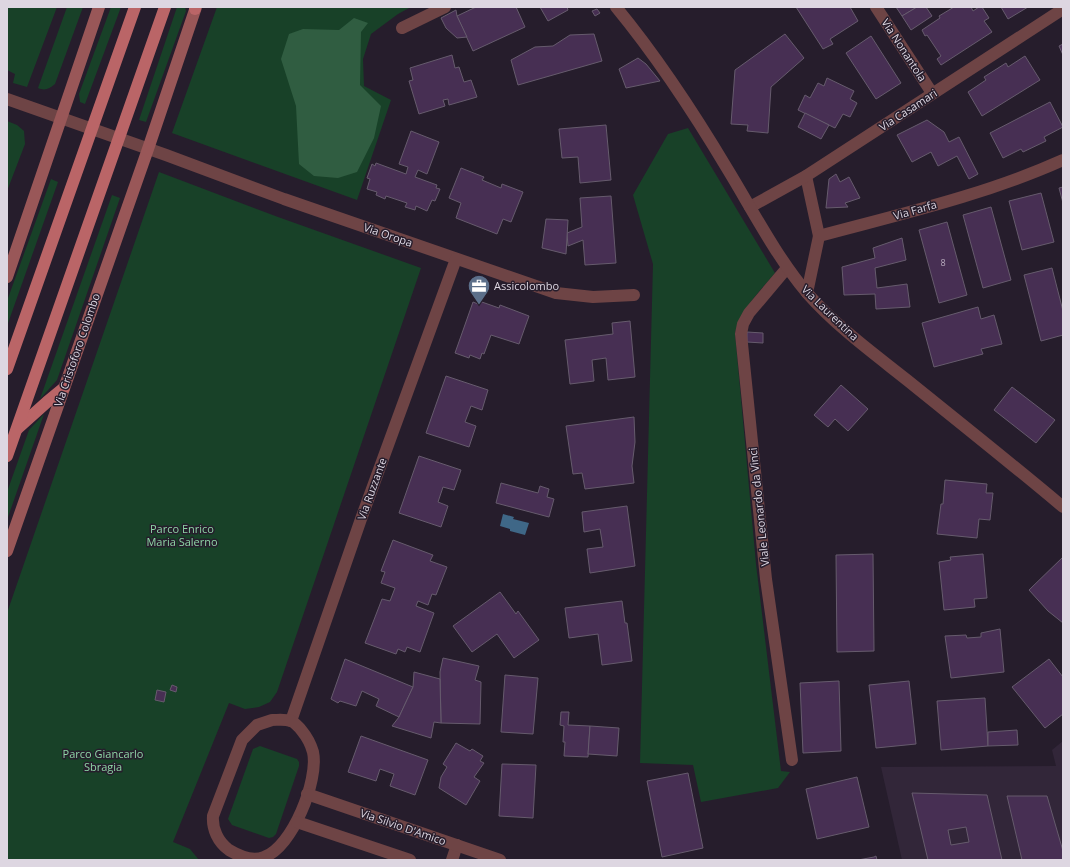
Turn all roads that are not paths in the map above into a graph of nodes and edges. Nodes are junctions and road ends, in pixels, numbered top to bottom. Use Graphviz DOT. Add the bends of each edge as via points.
graph roads {
  1 [pos="99,7"];
  2 [pos="135,7"];
  3 [pos="165,7"];
  4 [pos="446,7"];
  5 [pos="616,7"];
  6 [pos="876,7"];
  7 [pos="195,8"];
  8 [pos="1060,9"];
  9 [pos="402,28"];
  10 [pos="932,93"];
  11 [pos="7,99"];
  12 [pos="62,118"];
  13 [pos="91,130"];
  14 [pos="119,139"];
  15 [pos="148,149"];
  16 [pos="1063,160"];
  17 [pos="806,176"];
  18 [pos="750,207"];
  19 [pos="819,236"];
  20 [pos="456,259"];
  21 [pos="788,268"];
  22 [pos="7,277"];
  23 [pos="807,293"];
  24 [pos="634,295"];
  25 [pos="7,369"];
  26 [pos="64,388"];
  27 [pos="16,430"];
  28 [pos="7,456"];
  29 [pos="1063,507"];
  30 [pos="7,551"];
  31 [pos="291,721"];
  32 [pos="792,760"];
  33 [pos="307,794"];
  34 [pos="297,822"];
  35 [pos="457,845"];
  36 [pos="238,858"];
  37 [pos="410,860"];
  38 [pos="452,860"];
  39 [pos="500,860"];
  1 -- 12 [label="main road"];
  2 -- 13 [label="main road"];
  3 -- 14 [label="main road"];
  4 -- 9 [label="street"];
  5 -- 18 [label="street, Via Laurentina" via="677,88"];
  6 -- 10 [label="street, Via Nonantola"];
  7 -- 15 [label="main road, Via Cristoforo Colombo"];
  8 -- 10 [label="street, Via Casamari"];
  10 -- 17 [label="street, Via Casamari"];
  11 -- 12 [label="street"];
  12 -- 13 [label="street"];
  12 -- 22 [label="main road"];
  13 -- 14 [label="street"];
  13 -- 25 [label="main road"];
  14 -- 15 [label="street"];
  14 -- 27 [label="main road"];
  15 -- 20 [label="street, Via Oropa"];
  15 -- 26 [label="main road, Via Cristoforo Colombo"];
  16 -- 19 [label="street, Via Farfa" via="990,189"];
  17 -- 18 [label="street, Via Casamari"];
  17 -- 19 [label="street"];
  18 -- 21 [label="street, Via Laurentina"];
  19 -- 23 [label="street"];
  20 -- 24 [label="street, Via Oropa" via="556,293 593,296"];
  20 -- 31 [label="street, Via Ruzzante" via="361,519"];
  21 -- 23 [label="street, Via Laurentina"];
  21 -- 32 [label="street, Viale Leonardo da Vinci" via="749,313 741,334 766,579"];
  23 -- 29 [label="street, Via Laurentina" via="878,357"];
  26 -- 27 [label="main road"];
  26 -- 30 [label="main road, Via Cristoforo Colombo"];
  27 -- 28 [label="main road"];
  31 -- 33 [label="street" via="303,732 313,753 314,768"];
  31 -- 36 [label="street" via="265,721 257,725 242,740 213,816 216,836"];
  33 -- 34 [label="street"];
  33 -- 35 [label="street, Via Silvio D'Amico"];
  34 -- 36 [label="street" via="289,836 271,854 255,859"];
  34 -- 37 [label="street"];
  35 -- 38 [label="street"];
  35 -- 39 [label="street, Via Silvio D'Amico"];
}
